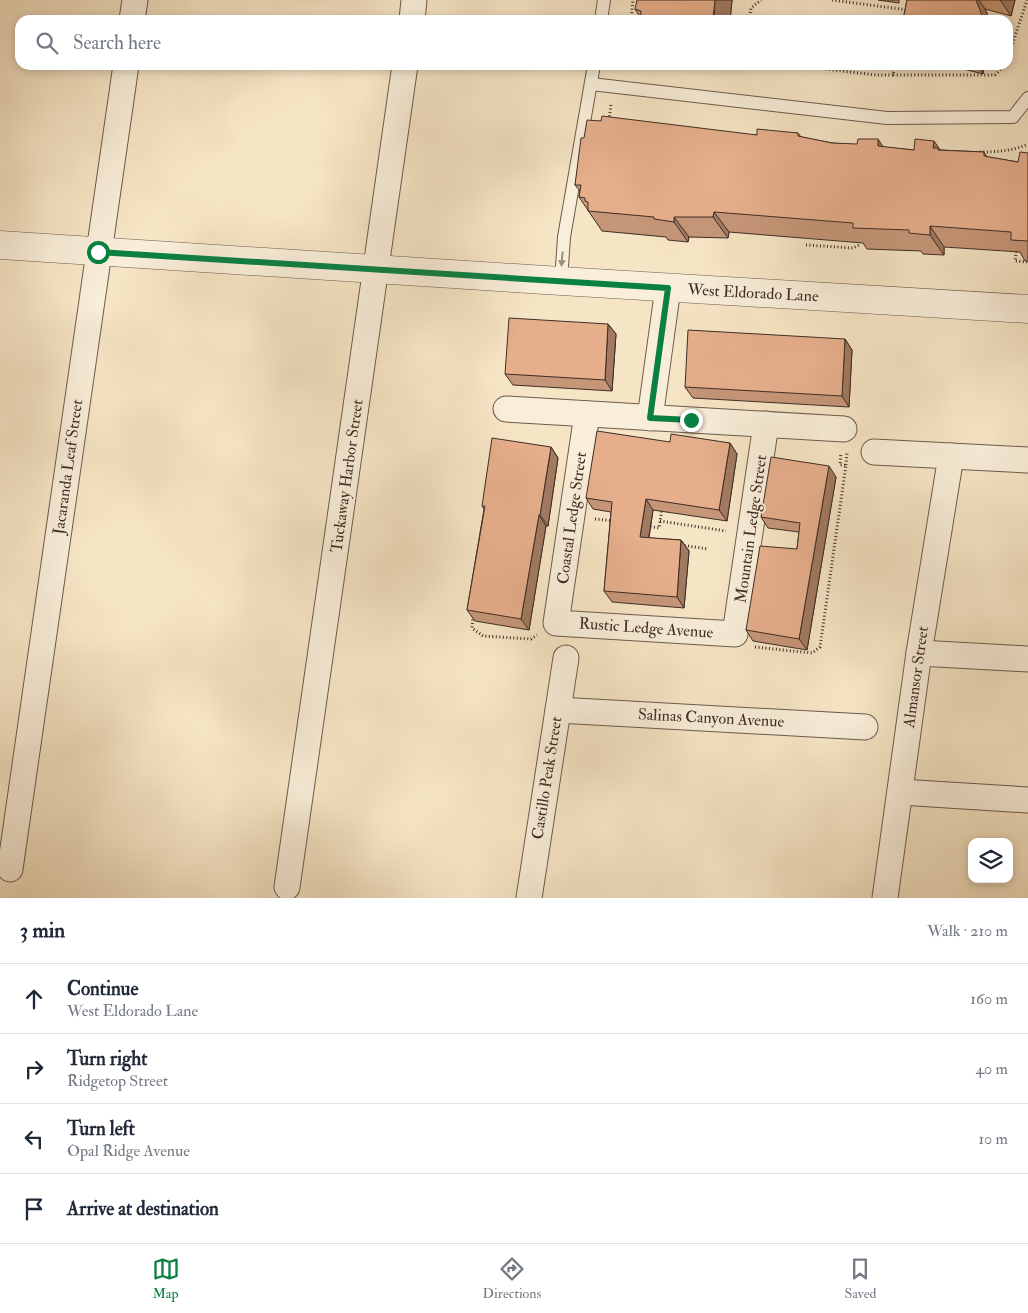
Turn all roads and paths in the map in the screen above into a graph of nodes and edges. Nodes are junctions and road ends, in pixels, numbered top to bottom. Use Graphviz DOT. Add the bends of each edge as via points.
graph roads {
  1 [pos="135,0"];
  2 [pos="414,0"];
  3 [pos="604,0"];
  4 [pos="634,0"];
  5 [pos="760,0"];
  6 [pos="832,0"];
  7 [pos="1027,0"];
  8 [pos="909,5"];
  9 [pos="133,15"];
  10 [pos="412,15"];
  11 [pos="602,15"];
  12 [pos="632,15"];
  13 [pos="750,15"];
  14 [pos="1013,42"];
  15 [pos="125,70"];
  16 [pos="404,70"];
  17 [pos="593,70"];
  18 [pos="838,70"];
  19 [pos="894,70"];
  20 [pos="1000,70"];
  21 [pos="893,75"];
  22 [pos="591,84"];
  23 [pos="608,85"];
  24 [pos="1028,98"];
  25 [pos="615,120"];
  26 [pos="1028,144"];
  27 [pos="974,152"];
  28 [pos="859,236"];
  29 [pos="1017,243"];
  30 [pos="0,245"];
  31 [pos="806,245"];
  32 [pos="98,252"];
  33 [pos="1028,262"];
  34 [pos="377,270"];
  35 [pos="560,282"];
  36 [pos="668,288"];
  37 [pos="1028,309"];
  38 [pos="506,409"];
  39 [pos="587,414"];
  40 [pos="650,418"];
  41 [pos="766,424"];
  42 [pos="844,429"];
  43 [pos="874,452"];
  44 [pos="951,456"];
  45 [pos="1028,460"];
  46 [pos="663,503"];
  47 [pos="572,516"];
  48 [pos="660,521"];
  49 [pos="622,522"];
  50 [pos="640,525"];
  51 [pos="750,534"];
  52 [pos="678,545"];
  53 [pos="708,549"];
  54 [pos="474,609"];
  55 [pos="556,622"];
  56 [pos="735,634"];
  57 [pos="919,652"];
  58 [pos="566,658"];
  59 [pos="1028,659"];
  60 [pos="558,710"];
  61 [pos="865,727"];
  62 [pos="900,792"];
  63 [pos="1028,800"];
  64 [pos="10,869"];
  65 [pos="287,887"];
  66 [pos="529,898"];
  67 [pos="885,898"];
  1 -- 9 [label="street"];
  2 -- 10 [label="street"];
  3 -- 11 [label="lane"];
  4 -- 12 [label="path"];
  5 -- 13 [label="path" via="751,8"];
  6 -- 8 [label="path" via="908,10"];
  7 -- 14 [label="path"];
  15 -- 32 [label="street, Jacaranda Leaf Street"];
  16 -- 34 [label="street, Tuckaway Harbor Street"];
  17 -- 22 [label="lane"];
  18 -- 21 [label="path"];
  19 -- 21 [label="path"];
  20 -- 21 [label="path" via="995,75"];
  22 -- 23 [label="lane"];
  22 -- 35 [label="lane, one-way" via="564,237"];
  23 -- 24 [label="lane" via="887,118 1013,117"];
  23 -- 25 [label="path" via="612,102 609,119"];
  26 -- 27 [label="path" via="993,152"];
  28 -- 31 [label="path" via="858,245 853,248"];
  29 -- 33 [label="path" via="1015,261"];
  30 -- 32 [label="street, West Eldorado Lane"];
  32 -- 34 [label="street, West Eldorado Lane"];
  32 -- 64 [label="street, Jacaranda Leaf Street"];
  34 -- 35 [label="street, West Eldorado Lane"];
  34 -- 65 [label="street, Tuckaway Harbor Street"];
  35 -- 36 [label="street, West Eldorado Lane"];
  36 -- 37 [label="street, West Eldorado Lane"];
  36 -- 40 [label="street"];
  38 -- 39 [label="street"];
  39 -- 40 [label="street"];
  39 -- 47 [label="street, Coastal Ledge Street"];
  40 -- 41 [label="street"];
  41 -- 42 [label="street"];
  41 -- 51 [label="street, Mountain Ledge Street"];
  42 -- 56 [label="path" via="840,465 846,465 820,647 812,654 748,647"];
  43 -- 44 [label="street"];
  44 -- 45 [label="street"];
  44 -- 57 [label="street, Almansor Street"];
  46 -- 48 [label="path"];
  47 -- 49 [label="path"];
  47 -- 55 [label="street, Coastal Ledge Street"];
  48 -- 50 [label="path" via="659,528"];
  48 -- 51 [label="path"];
  51 -- 56 [label="street, Mountain Ledge Street"];
  52 -- 53 [label="path"];
  54 -- 55 [label="path" via="472,628 483,636 531,639"];
  55 -- 56 [label="street, Rustic Ledge Avenue"];
  57 -- 59 [label="street"];
  57 -- 62 [label="street, Almansor Street"];
  58 -- 60 [label="street, Castillo Peak Street"];
  60 -- 61 [label="street, Salinas Canyon Avenue"];
  60 -- 66 [label="street, Castillo Peak Street"];
  62 -- 63 [label="street"];
  62 -- 67 [label="street, Almansor Street"];
}
